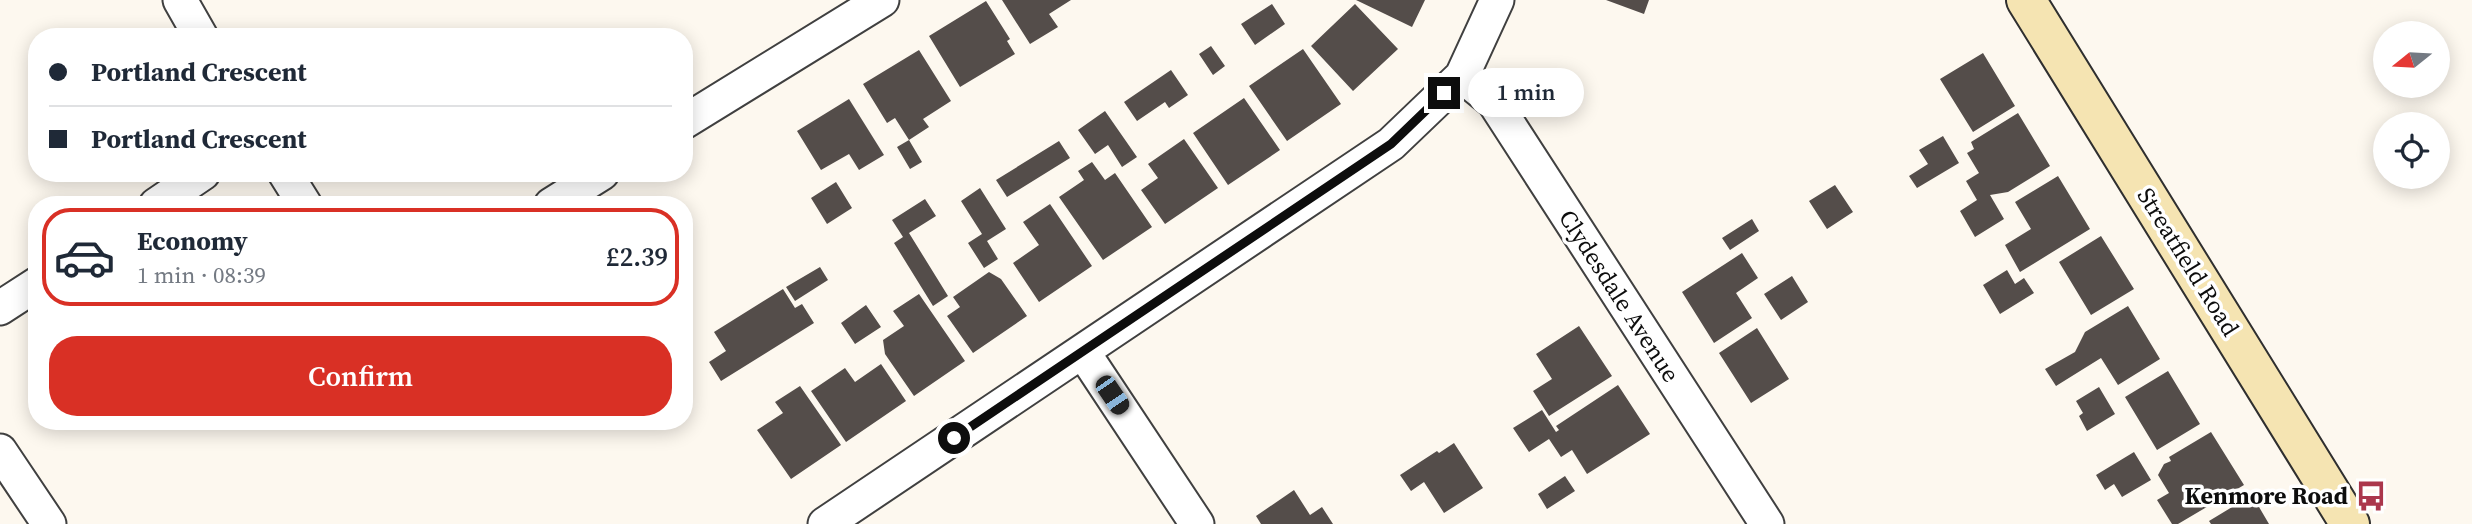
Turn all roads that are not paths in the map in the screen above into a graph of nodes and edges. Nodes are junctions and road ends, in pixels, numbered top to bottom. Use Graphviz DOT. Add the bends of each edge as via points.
graph roads {
  1 [pos="180,0"];
  2 [pos="882,0"];
  3 [pos="1497,0"];
  4 [pos="2026,0"];
  5 [pos="196,28"];
  6 [pos="1462,76"];
  7 [pos="693,116"];
  8 [pos="190,182"];
  9 [pos="588,182"];
  10 [pos="169,196"];
  11 [pos="565,196"];
  12 [pos="28,290"];
  13 [pos="0,308"];
  14 [pos="1083,352"];
  15 [pos="0,451"];
  16 [pos="49,524"];
  17 [pos="825,524"];
  18 [pos="1197,524"];
  19 [pos="1767,524"];
  20 [pos="2350,524"];
  1 -- 5 [label="street"];
  2 -- 7 [label="street"];
  3 -- 6 [label="street"];
  4 -- 20 [label="street, Streatfield Road"];
  6 -- 14 [label="street" via="1391,144"];
  6 -- 19 [label="street, Clydesdale Avenue" via="1494,102"];
  8 -- 10 [label="street"];
  9 -- 11 [label="street"];
  12 -- 13 [label="street"];
  14 -- 17 [label="street"];
  14 -- 18 [label="street"];
  15 -- 16 [label="street"];
}
